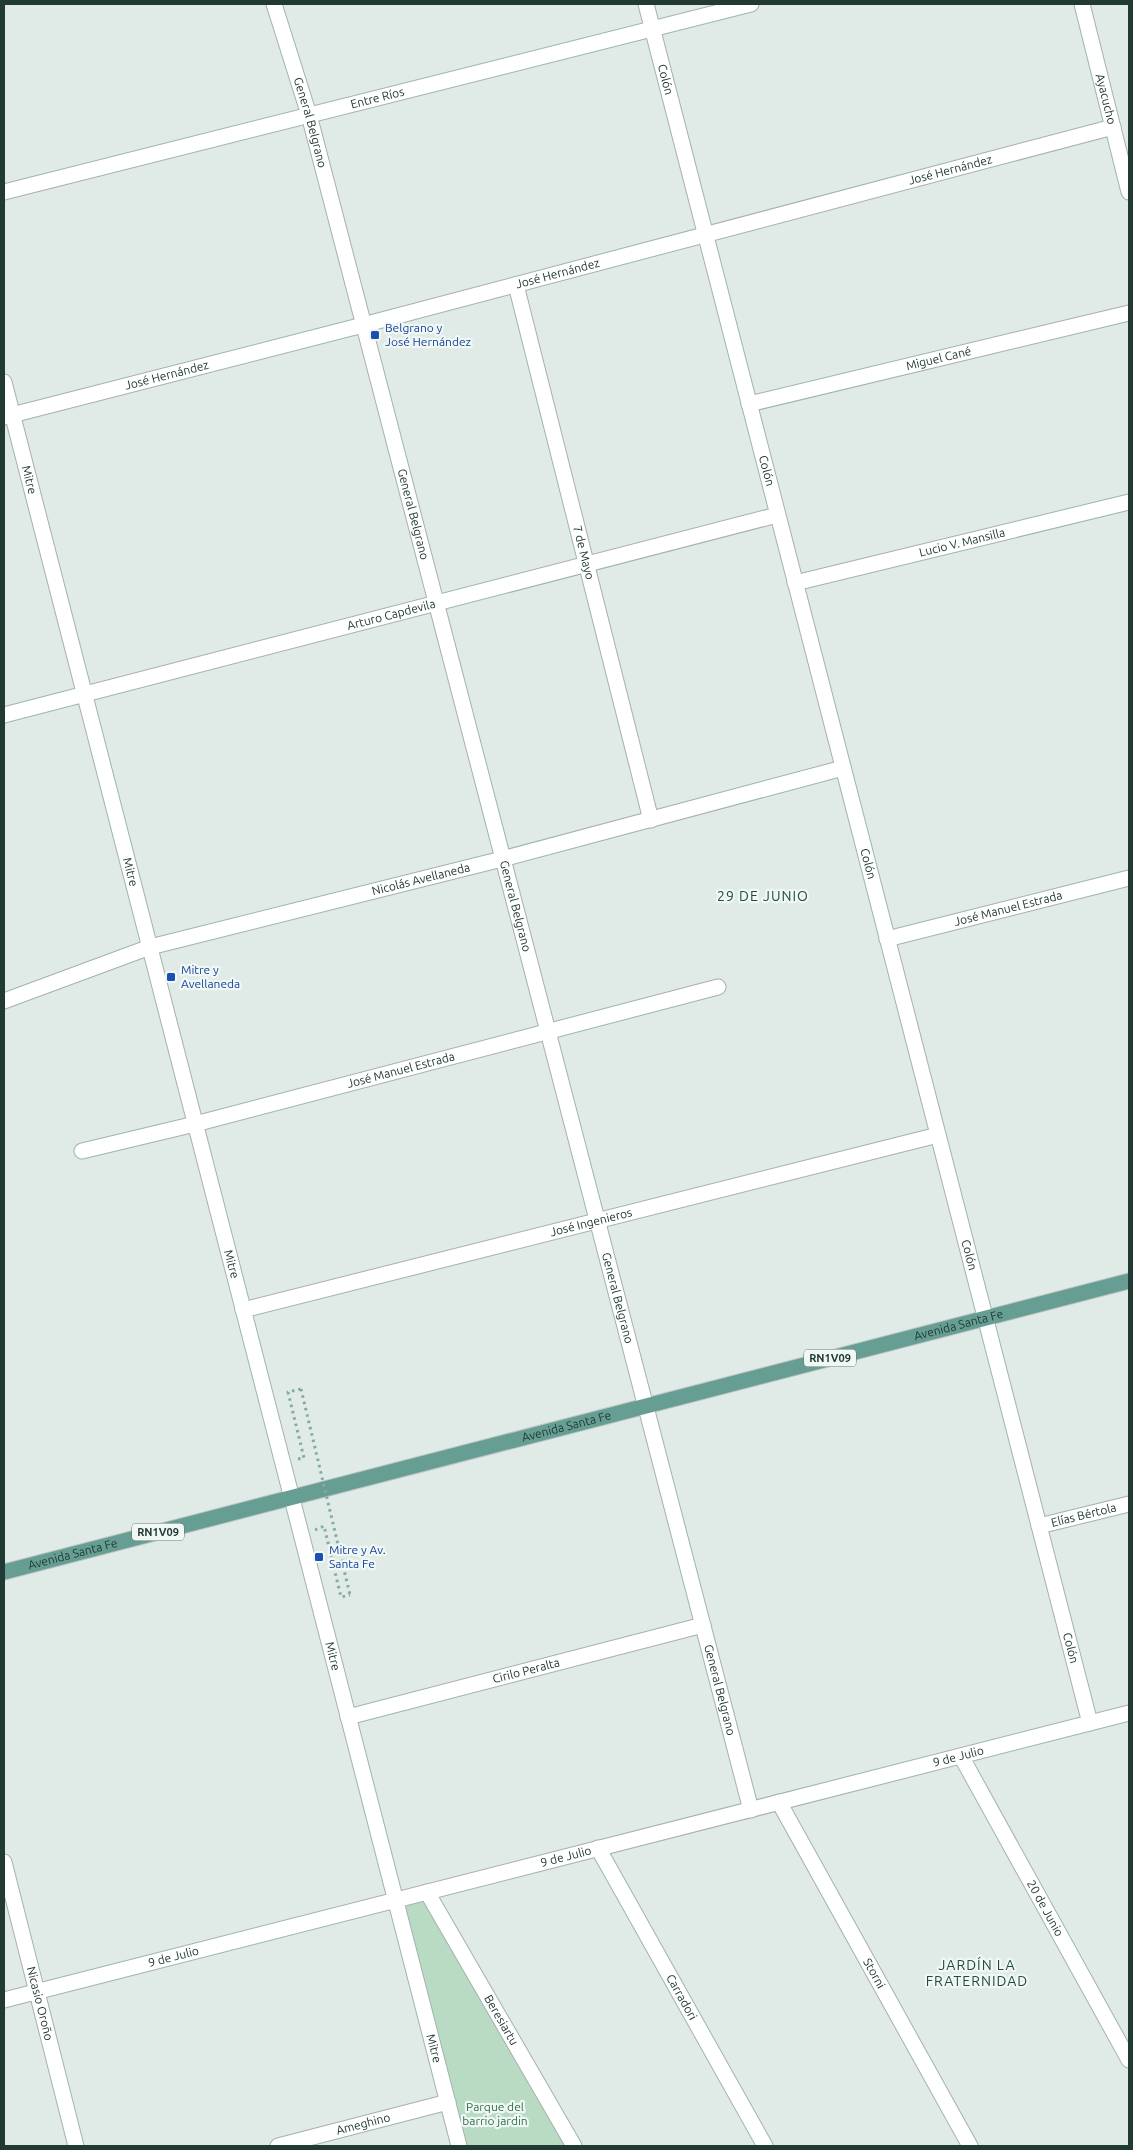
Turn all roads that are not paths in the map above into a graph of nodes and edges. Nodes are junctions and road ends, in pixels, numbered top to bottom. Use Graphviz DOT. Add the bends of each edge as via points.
graph roads {
  1 [pos="274,4"];
  2 [pos="646,4"];
  3 [pos="750,4"];
  4 [pos="1082,4"];
  5 [pos="652,29"];
  6 [pos="308,115"];
  7 [pos="1113,128"];
  8 [pos="4,192"];
  9 [pos="1129,192"];
  10 [pos="705,235"];
  11 [pos="516,285"];
  12 [pos="1129,313"];
  13 [pos="363,325"];
  14 [pos="4,382"];
  15 [pos="749,404"];
  16 [pos="8,416"];
  17 [pos="1129,502"];
  18 [pos="777,515"];
  19 [pos="586,563"];
  20 [pos="795,583"];
  21 [pos="436,602"];
  22 [pos="84,694"];
  23 [pos="4,715"];
  24 [pos="843,768"];
  25 [pos="651,820"];
  26 [pos="502,859"];
  27 [pos="1129,878"];
  28 [pos="887,940"];
  29 [pos="150,947"];
  30 [pos="718,988"];
  31 [pos="4,1001"];
  32 [pos="548,1032"];
  33 [pos="195,1124"];
  34 [pos="938,1135"];
  35 [pos="82,1150"];
  36 [pos="597,1220"];
  37 [pos="1129,1280"];
  38 [pos="243,1310"];
  39 [pos="985,1318"];
  40 [pos="645,1406"];
  41 [pos="292,1497"];
  42 [pos="1129,1504"];
  43 [pos="1039,1526"];
  44 [pos="4,1572"];
  45 [pos="702,1625"];
  46 [pos="1129,1713"];
  47 [pos="348,1717"];
  48 [pos="1090,1723"];
  49 [pos="960,1756"];
  50 [pos="779,1802"];
  51 [pos="751,1810"];
  52 [pos="598,1848"];
  53 [pos="4,1862"];
  54 [pos="427,1892"];
  55 [pos="396,1900"];
  56 [pos="37,1991"];
  57 [pos="4,2000"];
  58 [pos="1129,2060"];
  59 [pos="448,2102"];
  60 [pos="76,2146"];
  61 [pos="278,2146"];
  62 [pos="459,2146"];
  63 [pos="574,2146"];
  64 [pos="765,2146"];
  65 [pos="970,2146"];
  1 -- 6 [label="street, General Belgrano"];
  2 -- 5 [label="street, Colón"];
  3 -- 5 [label="street, Entre Ríos"];
  4 -- 7 [label="street, Ayacucho"];
  5 -- 6 [label="street, Entre Ríos"];
  5 -- 10 [label="street, Colón"];
  6 -- 8 [label="street, Entre Ríos"];
  6 -- 13 [label="street, General Belgrano"];
  7 -- 9 [label="street, Ayacucho"];
  7 -- 10 [label="street, José Hernández"];
  10 -- 11 [label="street, José Hernández"];
  10 -- 15 [label="street, Colón"];
  11 -- 13 [label="street, José Hernández"];
  11 -- 19 [label="street, 7 de Mayo"];
  12 -- 15 [label="street, Miguel Cané"];
  13 -- 16 [label="street, José Hernández"];
  13 -- 21 [label="street, General Belgrano"];
  14 -- 16 [label="street, Mitre"];
  15 -- 18 [label="street, Colón"];
  16 -- 22 [label="street, Mitre"];
  17 -- 20 [label="street, Lucio V. Mansilla"];
  18 -- 19 [label="street, Arturo Capdevila"];
  18 -- 20 [label="street, Colón"];
  19 -- 21 [label="street, Arturo Capdevila"];
  19 -- 25 [label="street, 7 de Mayo"];
  20 -- 24 [label="street, Colón"];
  21 -- 22 [label="street, Arturo Capdevila"];
  21 -- 26 [label="street, General Belgrano"];
  22 -- 23 [label="street, Arturo Capdevila"];
  22 -- 29 [label="street, Mitre"];
  24 -- 25 [label="street, Nicolás Avellaneda"];
  24 -- 28 [label="street, Colón"];
  25 -- 26 [label="street, Nicolás Avellaneda"];
  26 -- 29 [label="street, Nicolás Avellaneda"];
  26 -- 32 [label="street, General Belgrano"];
  27 -- 28 [label="street, José Manuel Estrada"];
  28 -- 34 [label="street, Colón"];
  29 -- 31 [label="street, Nicolás Avellaneda"];
  29 -- 33 [label="street, Mitre"];
  30 -- 32 [label="street, José Manuel Estrada"];
  32 -- 33 [label="street, José Manuel Estrada"];
  32 -- 36 [label="street, General Belgrano"];
  33 -- 35 [label="street, José Manuel Estrada"];
  33 -- 38 [label="street, Mitre"];
  34 -- 36 [label="street, José Ingenieros"];
  34 -- 39 [label="street, Colón"];
  36 -- 38 [label="street, José Ingenieros"];
  36 -- 40 [label="street, General Belgrano"];
  37 -- 39 [label="main road, Avenida Santa Fe / RN1V09"];
  38 -- 41 [label="street, Mitre"];
  39 -- 40 [label="main road, Avenida Santa Fe / RN1V09"];
  39 -- 43 [label="street, Colón"];
  40 -- 41 [label="main road, Avenida Santa Fe / RN1V09"];
  40 -- 45 [label="street, General Belgrano"];
  41 -- 44 [label="main road, Avenida Santa Fe / RN1V09"];
  41 -- 47 [label="street, Mitre"];
  42 -- 43 [label="street, Elías Bértola"];
  43 -- 48 [label="street, Colón"];
  45 -- 47 [label="street, Cirilo Peralta"];
  45 -- 51 [label="street, General Belgrano"];
  46 -- 48 [label="street, 9 de Julio"];
  47 -- 55 [label="street, Mitre"];
  48 -- 49 [label="street, 9 de Julio"];
  49 -- 50 [label="street, 9 de Julio"];
  49 -- 58 [label="street, 20 de Junio"];
  50 -- 51 [label="street, 9 de Julio"];
  50 -- 65 [label="street, Storni"];
  51 -- 52 [label="street, 9 de Julio"];
  52 -- 54 [label="street, 9 de Julio"];
  52 -- 64 [label="street, Carradori"];
  53 -- 56 [label="street, Nicasio Oroño"];
  54 -- 55 [label="street, 9 de Julio"];
  54 -- 63 [label="street, Beresiartu"];
  55 -- 56 [label="street, 9 de Julio"];
  55 -- 59 [label="street, Mitre"];
  56 -- 57 [label="street, 9 de Julio"];
  56 -- 60 [label="street, Nicasio Oroño"];
  59 -- 61 [label="street, Ameghino"];
  59 -- 62 [label="street, Mitre"];
}
